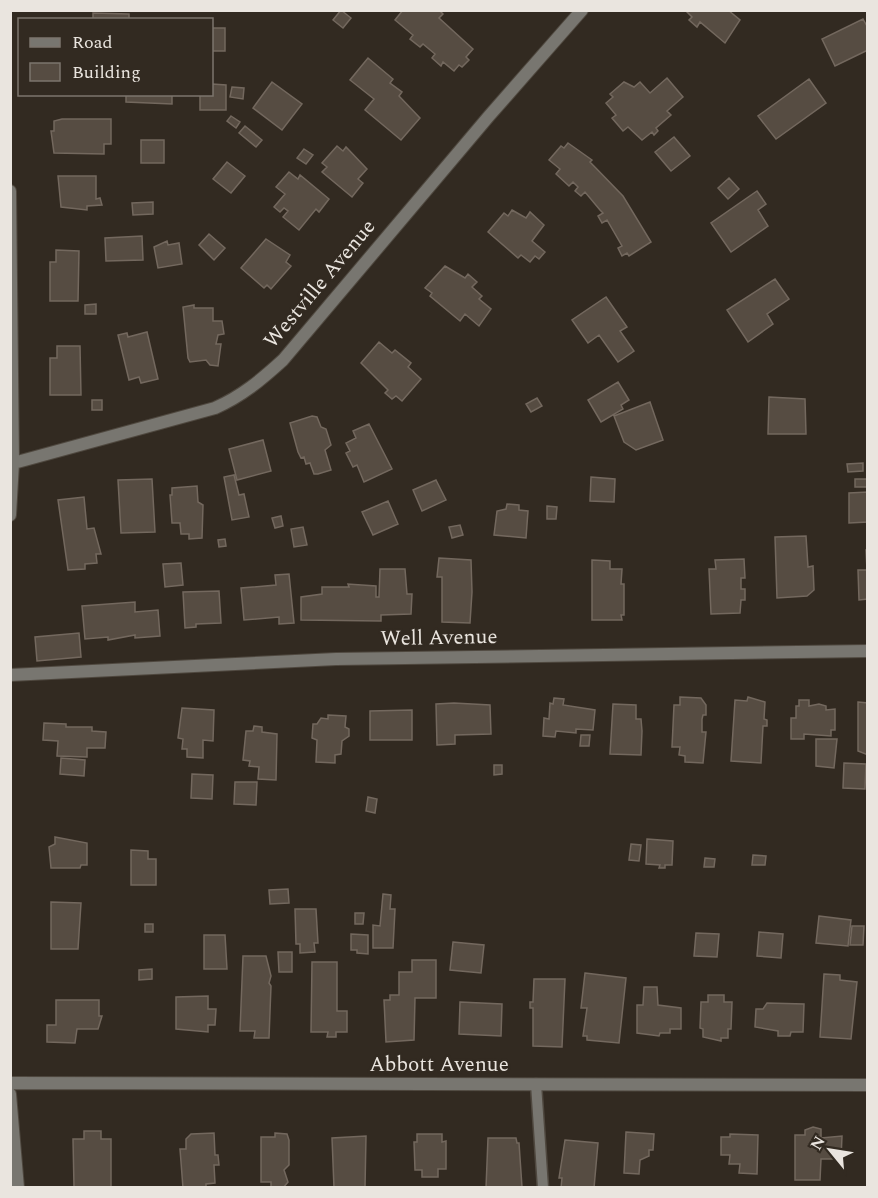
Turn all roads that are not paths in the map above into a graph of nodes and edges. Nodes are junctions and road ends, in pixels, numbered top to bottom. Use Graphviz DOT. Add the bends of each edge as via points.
graph roads {
  1 [pos="582,10"];
  2 [pos="10,192"];
  3 [pos="12,463"];
  4 [pos="10,515"];
  5 [pos="867,651"];
  6 [pos="10,675"];
  7 [pos="10,1083"];
  8 [pos="536,1084"];
  9 [pos="867,1085"];
  10 [pos="10,1094"];
  11 [pos="18,1188"];
  12 [pos="543,1188"];
  1 -- 3 [label="street, Westville Avenue" via="283,360 256,385 215,408"];
  2 -- 3 [label="street"];
  3 -- 4 [label="street"];
  5 -- 6 [label="street, Well Avenue" via="336,659"];
  7 -- 8 [label="street, Abbott Avenue"];
  8 -- 9 [label="street, Abbott Avenue"];
  8 -- 12 [label="lane"];
  10 -- 11 [label="street"];
}
